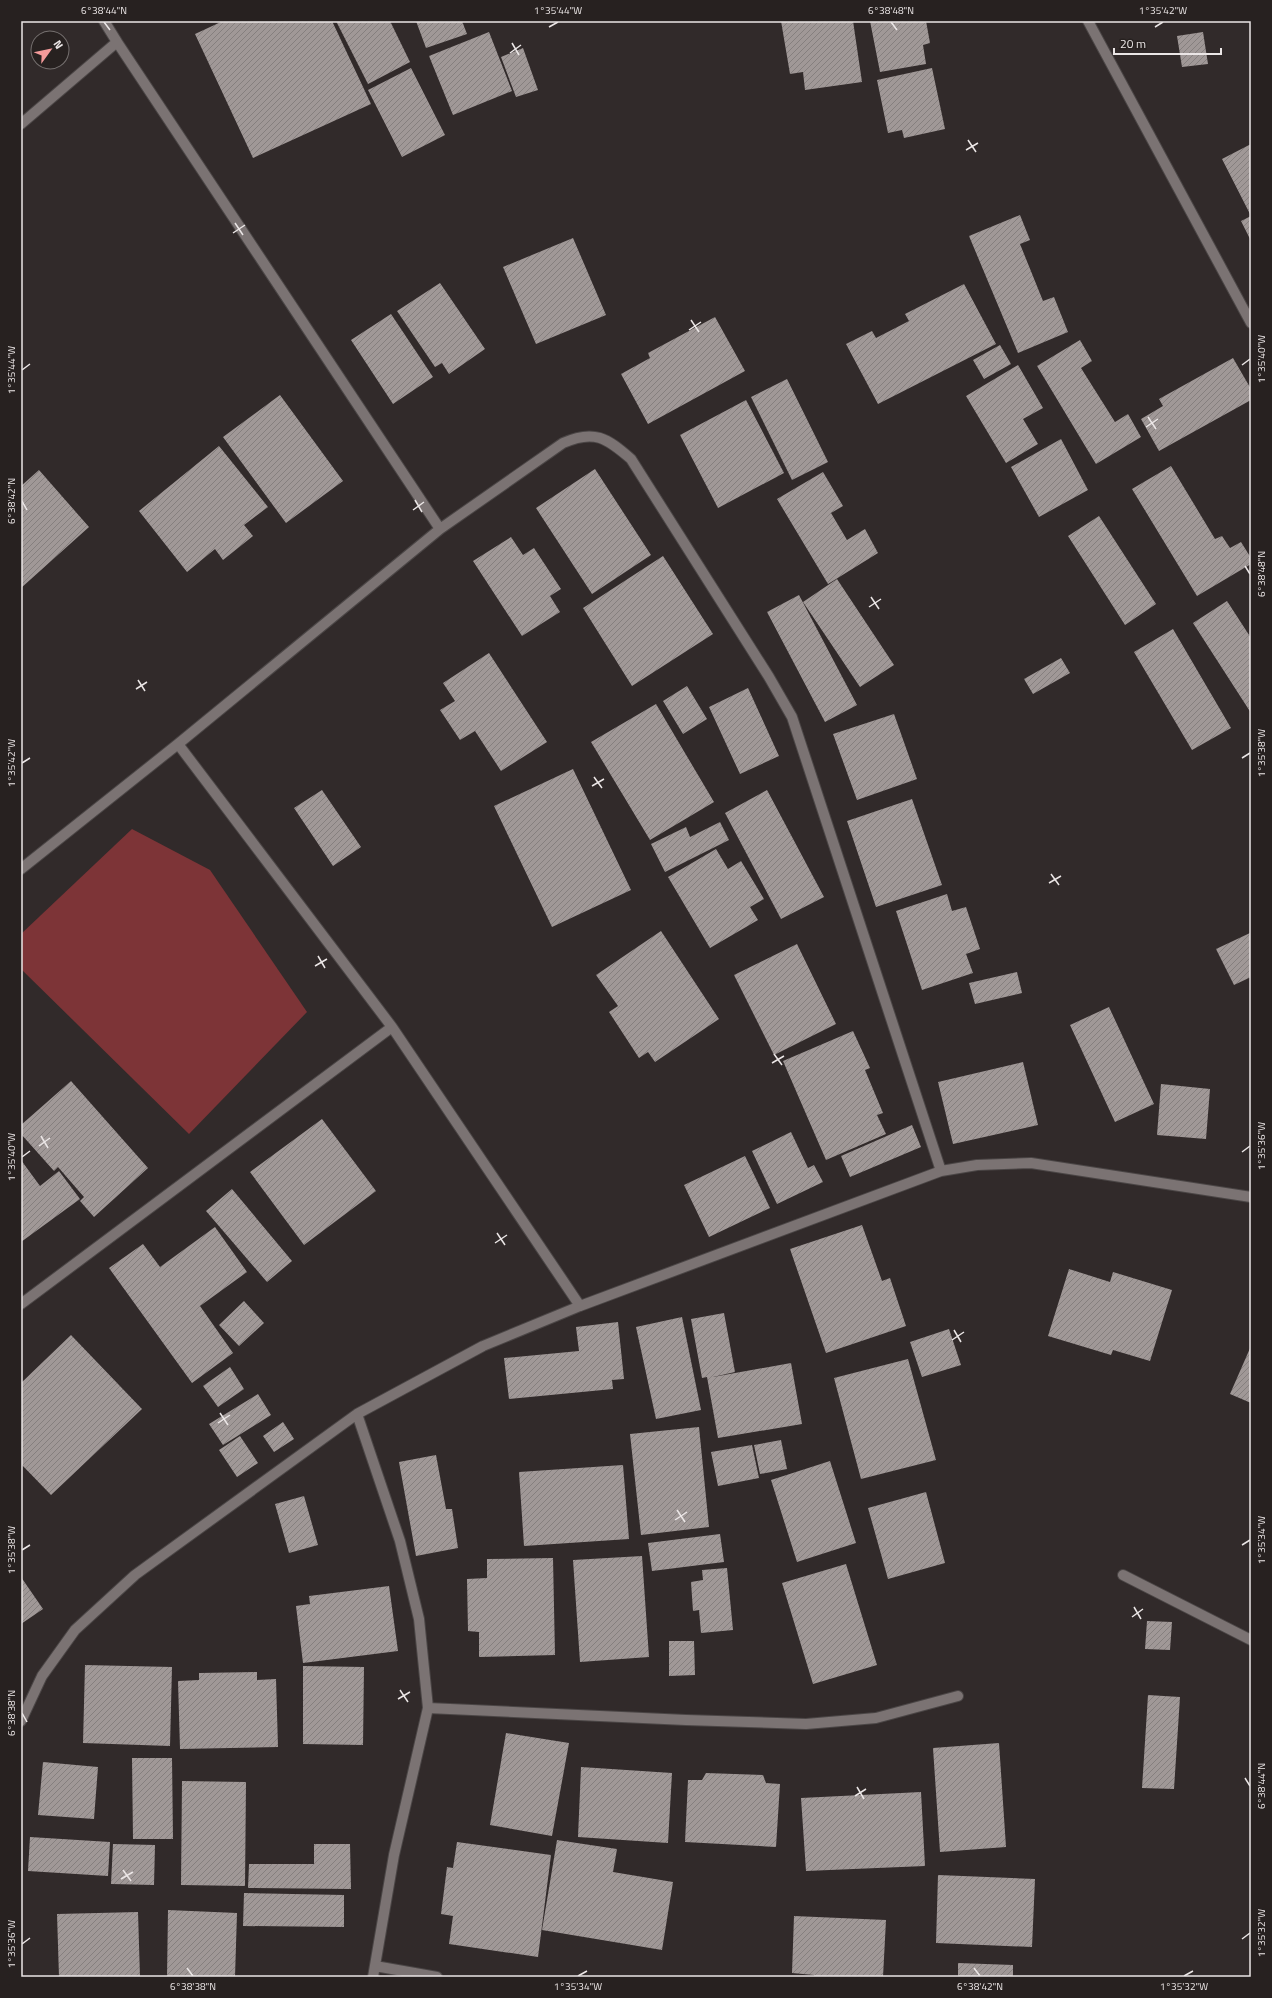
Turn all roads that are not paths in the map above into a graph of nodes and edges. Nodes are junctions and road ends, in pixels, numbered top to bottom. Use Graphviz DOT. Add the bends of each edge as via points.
graph roads {
  1 [pos="104,21"];
  2 [pos="1088,21"];
  3 [pos="117,42"];
  4 [pos="21,124"];
  5 [pos="1251,324"];
  6 [pos="440,530"];
  7 [pos="178,744"];
  8 [pos="21,869"];
  9 [pos="392,1027"];
  10 [pos="941,1171"];
  11 [pos="1251,1197"];
  12 [pos="21,1304"];
  13 [pos="580,1306"];
  14 [pos="357,1414"];
  15 [pos="1123,1575"];
  16 [pos="1251,1640"];
  17 [pos="958,1696"];
  18 [pos="428,1708"];
  19 [pos="21,1721"];
  20 [pos="375,1966"];
  21 [pos="373,1977"];
  22 [pos="437,1977"];
  1 -- 3 [label="street"];
  2 -- 5 [label="street"];
  3 -- 4 [label="street"];
  3 -- 6 [label="street"];
  6 -- 7 [label="street"];
  6 -- 10 [label="street" via="563,443 579,435 612,442 631,459 792,717"];
  7 -- 8 [label="street"];
  7 -- 9 [label="street"];
  9 -- 12 [label="street"];
  9 -- 13 [label="street"];
  10 -- 11 [label="street" via="977,1165 1031,1163"];
  10 -- 13 [label="street"];
  13 -- 14 [label="street" via="483,1346"];
  14 -- 18 [label="street" via="402,1548 418,1619"];
  14 -- 19 [label="street" via="136,1575 75,1630 42,1676"];
  15 -- 16 [label="street"];
  17 -- 18 [label="street" via="876,1718 806,1724"];
  18 -- 20 [label="street" via="394,1855"];
  20 -- 21 [label="street"];
  20 -- 22 [label="street"];
}
